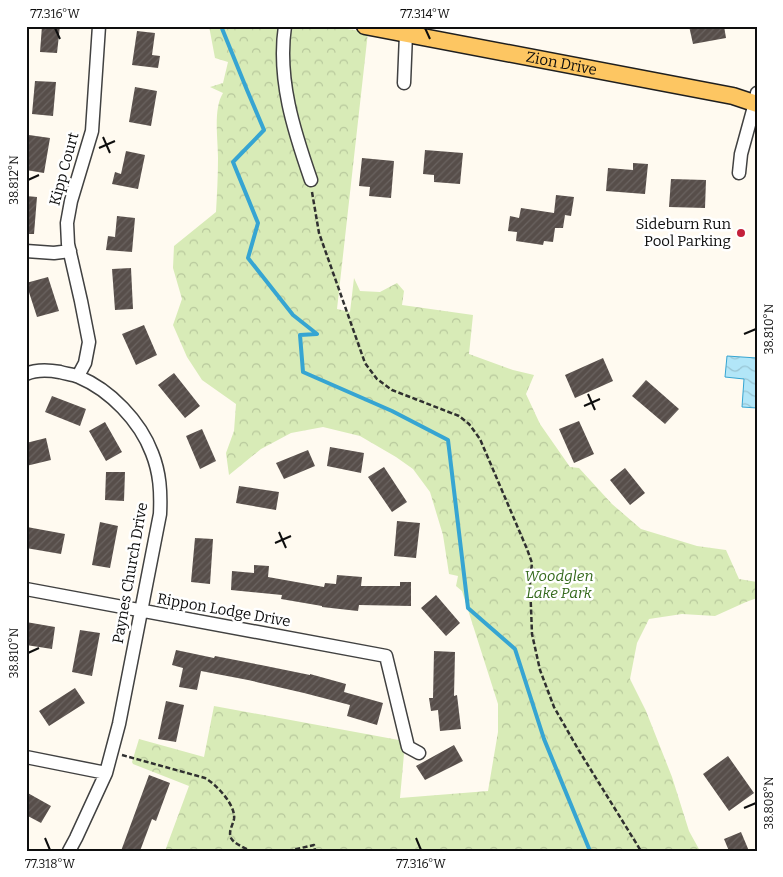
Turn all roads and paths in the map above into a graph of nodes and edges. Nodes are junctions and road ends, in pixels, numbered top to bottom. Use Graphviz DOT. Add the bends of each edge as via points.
graph roads {
  1 [pos="99,26"];
  2 [pos="285,26"];
  3 [pos="365,26"];
  4 [pos="407,30"];
  5 [pos="404,83"];
  6 [pos="756,100"];
  7 [pos="739,173"];
  8 [pos="311,180"];
  9 [pos="26,251"];
  10 [pos="70,251"];
  11 [pos="26,374"];
  12 [pos="78,376"];
  13 [pos="26,589"];
  14 [pos="140,611"];
  15 [pos="111,752"];
  16 [pos="418,753"];
  17 [pos="26,758"];
  18 [pos="106,772"];
  19 [pos="69,851"];
  20 [pos="250,851"];
  21 [pos="288,851"];
  22 [pos="315,851"];
  23 [pos="641,851"];
  1 -- 10 [label="street, Kipp Court" via="92,131 67,223"];
  2 -- 8 [label="street" via="283,63 286,96"];
  3 -- 4 [label="main road, Zion Drive"];
  4 -- 5 [label="street"];
  4 -- 6 [label="main road, Zion Drive"];
  6 -- 7 [label="street" via="740,154"];
  8 -- 23 [label="path" via="319,233 365,363 377,379 392,390 459,416 480,439 532,563 532,634 540,670 554,707"];
  9 -- 10 [label="street"];
  10 -- 12 [label="street, Kipp Court" via="89,342 85,363"];
  11 -- 12 [label="street, Paynes Church Drive" via="50,370"];
  12 -- 14 [label="street, Paynes Church Drive" via="108,395 128,413 147,442 159,473 160,514"];
  13 -- 14 [label="street, Rippon Lodge Drive"];
  14 -- 15 [label="street, Paynes Church Drive"];
  14 -- 16 [label="street, Rippon Lodge Drive" via="386,656 408,747"];
  15 -- 18 [label="street, Paynes Church Drive"];
  15 -- 20 [label="path" via="214,783 233,808 232,840"];
  17 -- 18 [label="street"];
  18 -- 19 [label="street, Paynes Church Drive"];
  21 -- 22 [label="path" via="314,845"];
}
